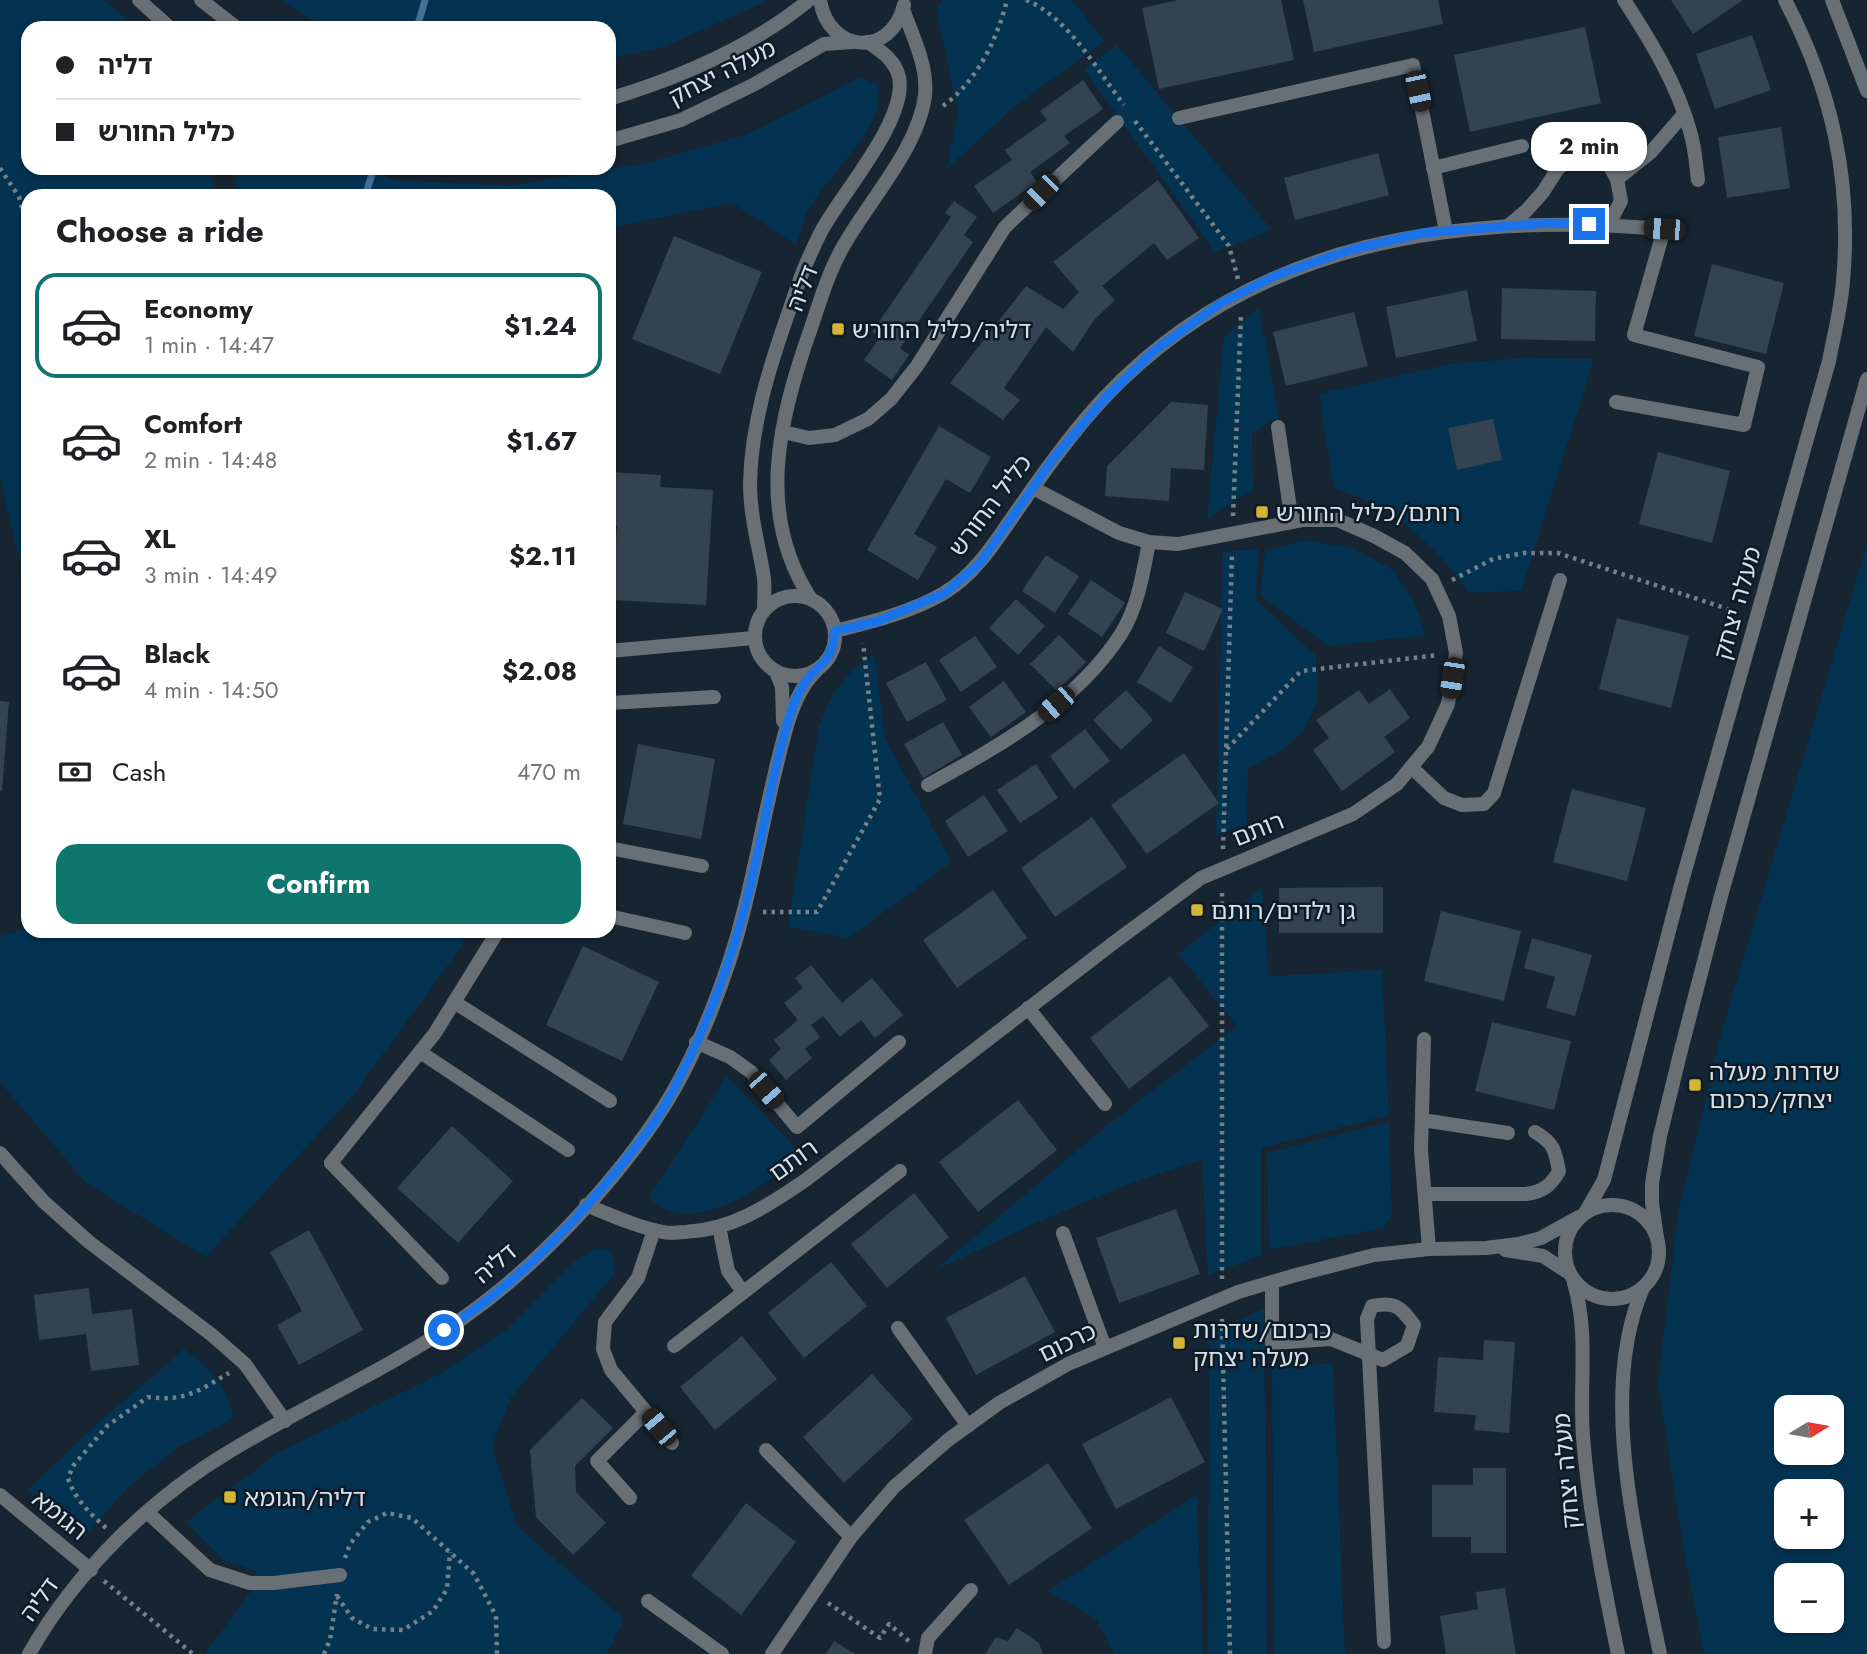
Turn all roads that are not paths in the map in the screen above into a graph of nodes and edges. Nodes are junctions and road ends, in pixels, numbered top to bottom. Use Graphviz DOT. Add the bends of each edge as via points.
graph roads {
  1 [pos="139,0"];
  2 [pos="201,0"];
  3 [pos="808,0"];
  4 [pos="820,0"];
  5 [pos="1624,0"];
  6 [pos="1785,0"];
  7 [pos="1832,0"];
  8 [pos="904,3"];
  9 [pos="162,21"];
  10 [pos="228,21"];
  11 [pos="860,42"];
  12 [pos="1867,91"];
  13 [pos="616,97"];
  14 [pos="1684,114"];
  15 [pos="1179,118"];
  16 [pos="1117,122"];
  17 [pos="616,139"];
  18 [pos="1522,146"];
  19 [pos="1433,168"];
  20 [pos="1617,179"];
  21 [pos="1698,180"];
  22 [pos="1609,224"];
  23 [pos="1508,226"];
  24 [pos="1447,231"];
  25 [pos="1867,379"];
  26 [pos="1616,402"];
  27 [pos="1278,427"];
  28 [pos="783,432"];
  29 [pos="1033,488"];
  30 [pos="1292,522"];
  31 [pos="1149,542"];
  32 [pos="1560,580"];
  33 [pos="811,599"];
  34 [pos="764,610"];
  35 [pos="835,631"];
  36 [pos="754,638"];
  37 [pos="616,650"];
  38 [pos="816,671"];
  39 [pos="776,672"];
  40 [pos="714,698"];
  41 [pos="616,703"];
  42 [pos="782,743"];
  43 [pos="1411,767"];
  44 [pos="928,785"];
  45 [pos="616,849"];
  46 [pos="702,866"];
  47 [pos="616,918"];
  48 [pos="685,933"];
  49 [pos="494,938"];
  50 [pos="454,1002"];
  51 [pos="1028,1008"];
  52 [pos="1424,1039"];
  53 [pos="696,1042"];
  54 [pos="899,1042"];
  55 [pos="420,1052"];
  56 [pos="610,1101"];
  57 [pos="1105,1104"];
  58 [pos="1422,1121"];
  59 [pos="1535,1132"];
  60 [pos="1508,1133"];
  61 [pos="568,1150"];
  62 [pos="0,1153"];
  63 [pos="900,1171"];
  64 [pos="1425,1194"];
  65 [pos="586,1206"];
  66 [pos="1582,1215"];
  67 [pos="719,1227"];
  68 [pos="653,1230"];
  69 [pos="1063,1233"];
  70 [pos="1657,1238"];
  71 [pos="1486,1248"];
  72 [pos="1429,1249"];
  73 [pos="442,1278"];
  74 [pos="1572,1278"];
  75 [pos="1272,1282"];
  76 [pos="1643,1288"];
  77 [pos="743,1292"];
  78 [pos="898,1328"];
  79 [pos="674,1346"];
  80 [pos="1105,1348"];
  81 [pos="646,1412"];
  82 [pos="285,1421"];
  83 [pos="968,1426"];
  84 [pos="672,1443"];
  85 [pos="766,1450"];
  86 [pos="0,1495"];
  87 [pos="630,1498"];
  88 [pos="147,1511"];
  89 [pos="851,1537"];
  90 [pos="91,1570"];
  91 [pos="340,1575"];
  92 [pos="971,1590"];
  93 [pos="648,1601"];
  94 [pos="1384,1642"];
  95 [pos="920,1650"];
  96 [pos="29,1654"];
  97 [pos="722,1654"];
  98 [pos="772,1654"];
  99 [pos="1618,1654"];
  100 [pos="1660,1654"];
  1 -- 9 [label="street"];
  2 -- 10 [label="street"];
  3 -- 13 [label="street, מעלה יצחק" via="791,15 696,67"];
  4 -- 11 [label="street, דליה" via="829,26 839,36"];
  5 -- 14 [label="street" via="1651,42"];
  6 -- 66 [label="street, מעלה יצחק" via="1813,62 1835,133 1845,191 1843,283 1829,361 1681,885 1604,1180"];
  7 -- 12 [label="street"];
  8 -- 11 [label="street" via="892,30 880,39"];
  8 -- 28 [label="street, דליה" via="925,75 919,122 829,276 797,366"];
  11 -- 17 [label="street, מעלה יצחק" via="824,44 681,120"];
  11 -- 34 [label="street, דליה" via="886,54 899,78 899,92 883,135 804,266 772,359 750,484 765,581"];
  14 -- 20 [label="street" via="1651,152"];
  14 -- 21 [label="street"];
  15 -- 19 [label="street" via="1413,65"];
  16 -- 28 [label="street" via="1006,227 917,366 891,398 868,419 835,435 809,438"];
  18 -- 19 [label="street"];
  19 -- 24 [label="street"];
  20 -- 22 [label="street" via="1621,201"];
  20 -- 23 [label="street" via="1606,160 1591,154 1573,156"];
  22 -- 23 [label="street, כליל החורש"];
  22 -- 26 [label="street, כליל החורש" via="1664,229 1634,335 1758,366 1744,425"];
  23 -- 24 [label="street, כליל החורש"];
  24 -- 29 [label="street, כליל החורש" via="1350,250 1277,275 1221,303 1145,360 1105,398"];
  25 -- 70 [label="street" via="1672,1087 1652,1183"];
  27 -- 30 [label="street"];
  28 -- 33 [label="street, דליה" via="776,485 779,520 795,575"];
  29 -- 31 [label="street, רותם" via="1119,533"];
  29 -- 35 [label="street, כליל החורש" via="980,563 945,593 878,621"];
  30 -- 31 [label="street, רותם" via="1178,544"];
  30 -- 43 [label="street, רותם" via="1338,520 1405,552 1432,579 1449,616 1456,653 1448,704 1428,747"];
  31 -- 44 [label="street" via="1138,597 1122,633 1086,678 1041,717"];
  32 -- 43 [label="street" via="1494,793 1484,804 1462,805 1444,798"];
  33 -- 34 [label="street" via="787,596"];
  33 -- 35 [label="street" via="831,618"];
  34 -- 36 [label="street"];
  35 -- 38 [label="street" via="833,649"];
  36 -- 37 [label="street"];
  36 -- 39 [label="street" via="757,652"];
  38 -- 39 [label="street" via="802,676"];
  38 -- 42 [label="street, דליה" via="797,697"];
  39 -- 42 [label="street, דליה" via="784,704"];
  40 -- 41 [label="street"];
  42 -- 53 [label="street, דליה" via="744,911"];
  43 -- 51 [label="street, רותם" via="1396,785 1353,814 1201,878"];
  45 -- 46 [label="street"];
  47 -- 48 [label="street"];
  49 -- 50 [label="street"];
  50 -- 55 [label="street"];
  50 -- 56 [label="street"];
  51 -- 57 [label="street"];
  51 -- 67 [label="street, רותם" via="807,1179 761,1210"];
  52 -- 58 [label="street"];
  53 -- 54 [label="street" via="751,1072 797,1127"];
  53 -- 65 [label="street, דליה" via="664,1107"];
  55 -- 61 [label="street"];
  55 -- 73 [label="street" via="331,1163"];
  58 -- 60 [label="street"];
  58 -- 64 [label="street"];
  59 -- 64 [label="street" via="1549,1140 1559,1171 1542,1192"];
  62 -- 82 [label="street" via="44,1202 89,1241 245,1364"];
  63 -- 77 [label="street"];
  64 -- 72 [label="street"];
  65 -- 68 [label="street, רותם"];
  65 -- 82 [label="street, דליה" via="539,1256 464,1318"];
  66 -- 70 [label="street" via="1609,1204 1622,1205 1650,1223"];
  66 -- 71 [label="street, כרכום" via="1541,1238"];
  66 -- 74 [label="street" via="1569,1230 1564,1251"];
  67 -- 68 [label="street, רותם" via="667,1233"];
  67 -- 77 [label="street" via="728,1271"];
  68 -- 81 [label="street" via="638,1278 605,1322 603,1349 611,1370"];
  69 -- 80 [label="street"];
  70 -- 76 [label="street" via="1654,1276"];
  71 -- 72 [label="street, כרכום"];
  71 -- 74 [label="street, כרכום" via="1543,1256"];
  72 -- 75 [label="street, כרכום" via="1374,1255"];
  74 -- 76 [label="street" via="1596,1298 1613,1301"];
  74 -- 99 [label="street, מעלה יצחק" via="1583,1315 1587,1483"];
  75 -- 80 [label="street, כרכום"];
  75 -- 94 [label="street, bridge" via="1272,1343 1331,1339 1383,1360 1407,1346 1414,1325 1401,1308 1387,1303 1372,1306 1367,1319 1370,1377"];
  76 -- 100 [label="street" via="1629,1330 1624,1427 1633,1522"];
  77 -- 79 [label="street"];
  78 -- 83 [label="street"];
  80 -- 83 [label="street, כרכום" via="999,1403"];
  81 -- 84 [label="street"];
  81 -- 87 [label="street" via="597,1461"];
  82 -- 88 [label="street, דליה" via="232,1450"];
  83 -- 89 [label="street, כרכום" via="894,1487"];
  85 -- 89 [label="street"];
  86 -- 90 [label="street, הגומא"];
  88 -- 90 [label="street, דליה"];
  88 -- 91 [label="street" via="210,1570 250,1583"];
  89 -- 98 [label="street, כרכום"];
  90 -- 96 [label="street, דליה"];
  92 -- 95 [label="street"];
  93 -- 97 [label="street"];
}
